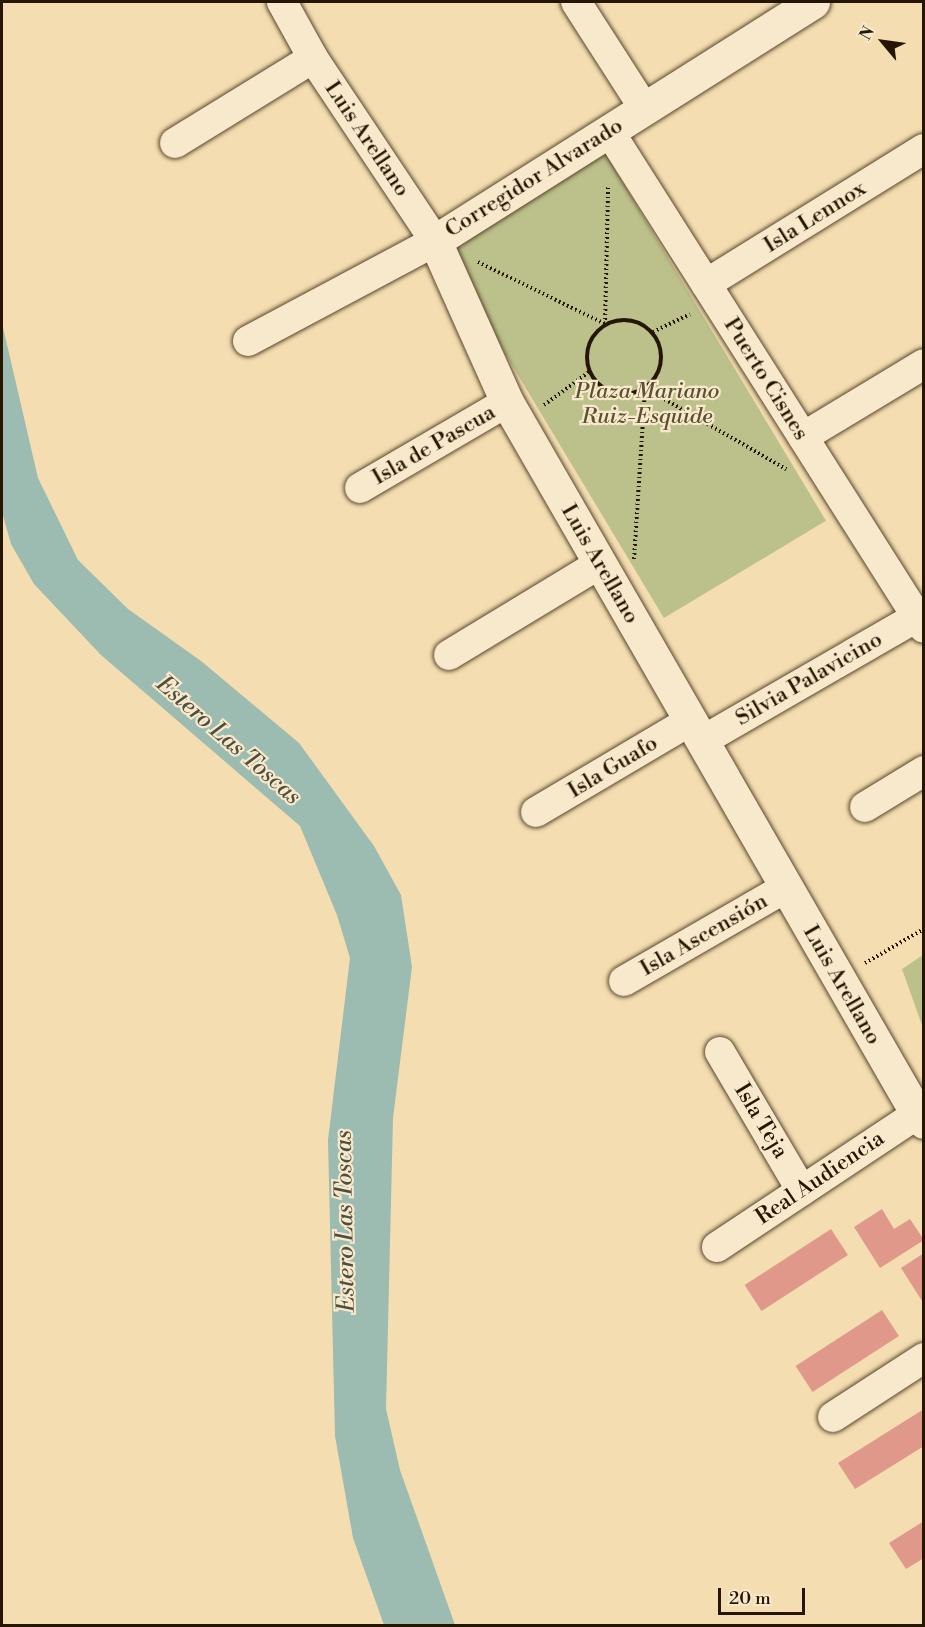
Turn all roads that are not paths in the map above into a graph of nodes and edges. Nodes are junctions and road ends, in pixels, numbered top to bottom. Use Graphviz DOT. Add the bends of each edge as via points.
graph roads {
  1 [pos="282,2"];
  2 [pos="576,2"];
  3 [pos="800,5"];
  4 [pos="314,58"];
  5 [pos="644,108"];
  6 [pos="609,130"];
  7 [pos="175,143"];
  8 [pos="924,149"];
  9 [pos="435,241"];
  10 [pos="711,292"];
  11 [pos="248,341"];
  12 [pos="924,364"];
  13 [pos="513,413"];
  14 [pos="802,437"];
  15 [pos="360,488"];
  16 [pos="599,564"];
  17 [pos="917,607"];
  18 [pos="448,656"];
  19 [pos="696,731"];
  20 [pos="924,771"];
  21 [pos="865,807"];
  22 [pos="536,812"];
  23 [pos="785,888"];
  24 [pos="624,981"];
  25 [pos="720,1052"];
  26 [pos="921,1116"];
  27 [pos="802,1191"];
  28 [pos="717,1247"];
  29 [pos="924,1358"];
  30 [pos="832,1417"];
  1 -- 4 [label="street, Luis Arellano"];
  2 -- 5 [label="street"];
  3 -- 5 [label="street, Corregidor Alvarado"];
  4 -- 7 [label="street"];
  4 -- 9 [label="street, Luis Arellano"];
  5 -- 6 [label="street, Corregidor Alvarado"];
  6 -- 9 [label="street, Corregidor Alvarado"];
  6 -- 10 [label="street, Puerto Cisnes"];
  8 -- 10 [label="street, Isla Lennox"];
  9 -- 11 [label="street, Corregidor Alvarado"];
  9 -- 13 [label="street, Luis Arellano"];
  10 -- 14 [label="street, Puerto Cisnes"];
  12 -- 14 [label="street"];
  13 -- 15 [label="street, Isla de Pascua"];
  13 -- 16 [label="street, Luis Arellano"];
  14 -- 17 [label="street, Puerto Cisnes"];
  16 -- 18 [label="street"];
  16 -- 19 [label="street, Luis Arellano"];
  17 -- 19 [label="street, Silvia Palavicino"];
  19 -- 22 [label="street, Isla Guafo"];
  19 -- 23 [label="street, Luis Arellano"];
  20 -- 21 [label="street"];
  23 -- 24 [label="street, Isla Ascensión"];
  23 -- 26 [label="street, Luis Arellano"];
  25 -- 27 [label="street, Isla Teja"];
  26 -- 27 [label="street, Real Audiencia"];
  27 -- 28 [label="street, Real Audiencia"];
  29 -- 30 [label="street"];
}
